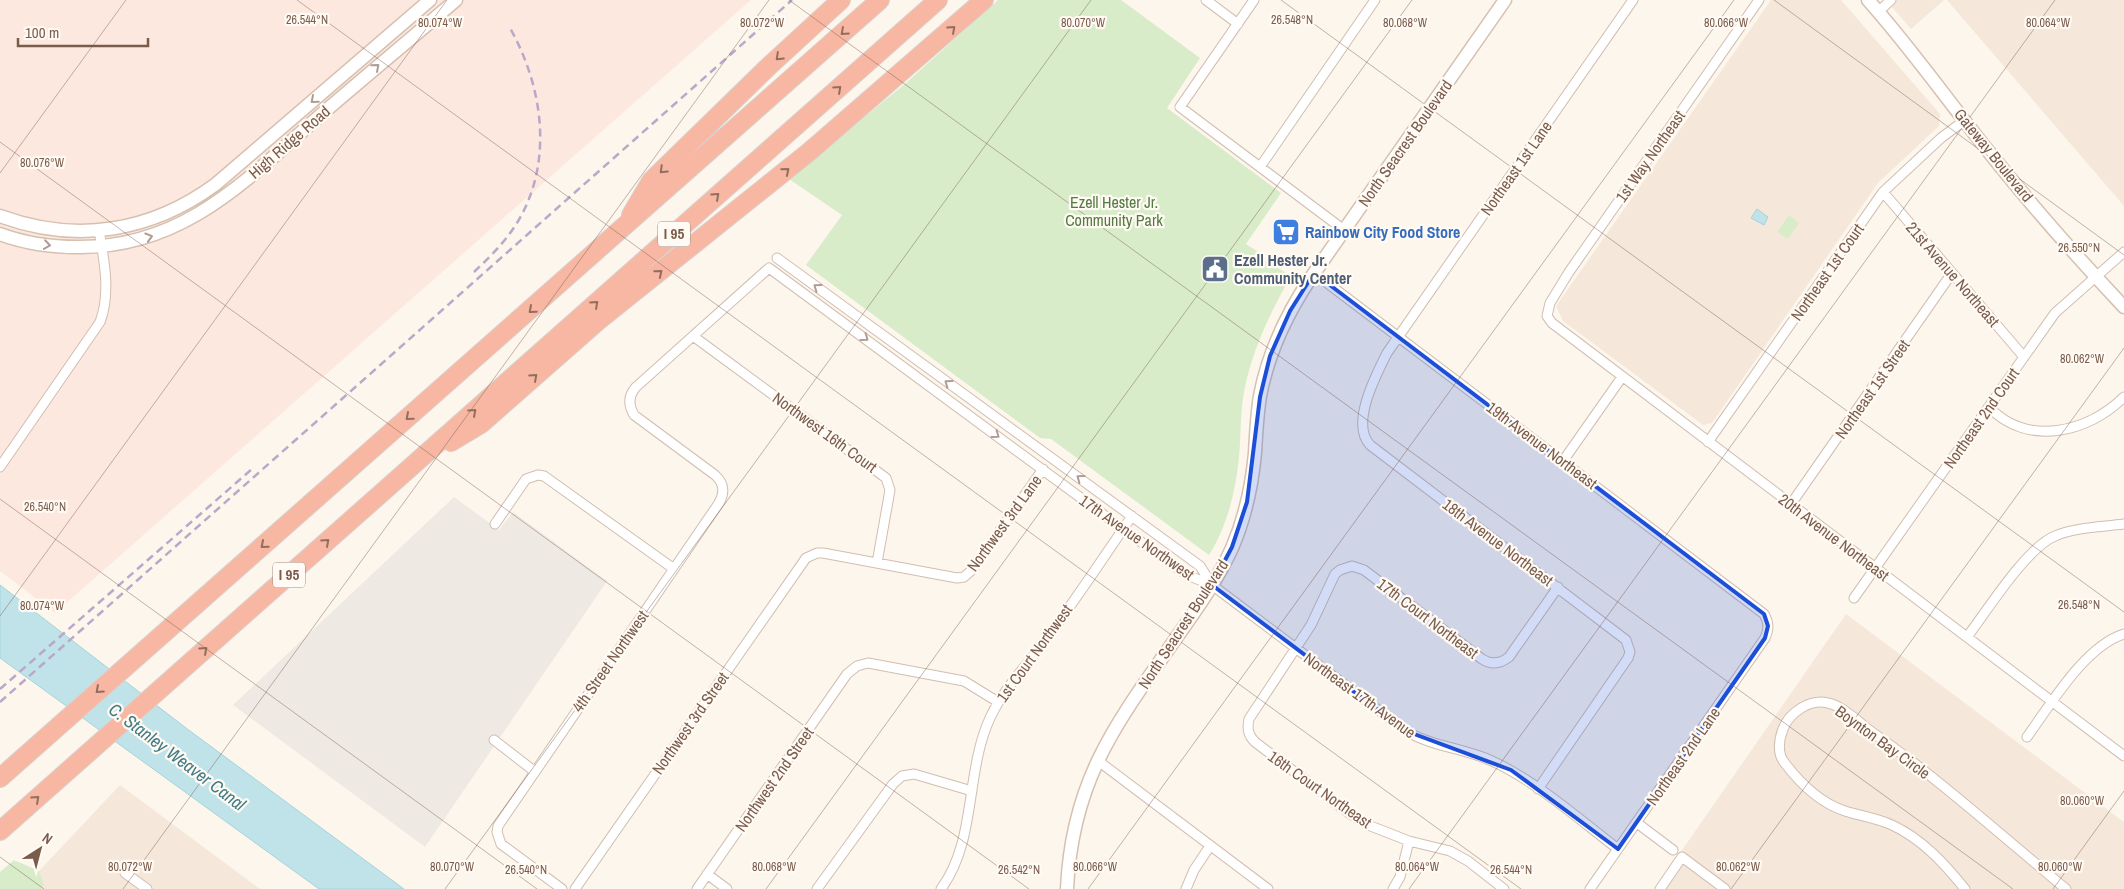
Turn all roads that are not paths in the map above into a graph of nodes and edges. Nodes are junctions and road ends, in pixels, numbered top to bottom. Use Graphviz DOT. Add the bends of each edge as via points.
graph roads {
  1 [pos="430,0"];
  2 [pos="456,0"];
  3 [pos="841,0"];
  4 [pos="880,0"];
  5 [pos="938,0"];
  6 [pos="984,0"];
  7 [pos="1206,0"];
  8 [pos="1254,0"];
  9 [pos="1375,0"];
  10 [pos="1504,0"];
  11 [pos="1633,0"];
  12 [pos="1759,0"];
  13 [pos="1868,0"];
  14 [pos="1891,0"];
  15 [pos="1878,12"];
  16 [pos="1238,24"];
  17 [pos="348,71"];
  18 [pos="357,84"];
  19 [pos="1965,120"];
  20 [pos="1260,167"];
  21 [pos="1883,192"];
  22 [pos="195,198"];
  23 [pos="203,212"];
  24 [pos="0,216"];
  25 [pos="99,230"];
  26 [pos="1344,230"];
  27 [pos="621,231"];
  28 [pos="0,234"];
  29 [pos="102,246"];
  30 [pos="2124,252"];
  31 [pos="777,258"];
  32 [pos="1314,273"];
  33 [pos="1952,273"];
  34 [pos="2096,277"];
  35 [pos="2124,307"];
  36 [pos="1547,316"];
  37 [pos="693,336"];
  38 [pos="1398,337"];
  39 [pos="2024,356"];
  40 [pos="1622,377"];
  41 [pos="2124,397"];
  42 [pos="1989,407"];
  43 [pos="1708,442"];
  44 [pos="1563,461"];
  45 [pos="0,467"];
  46 [pos="410,467"];
  47 [pos="1043,469"];
  48 [pos="1791,504"];
  49 [pos="1132,516"];
  50 [pos="495,524"];
  51 [pos="2124,524"];
  52 [pos="1123,529"];
  53 [pos="806,558"];
  54 [pos="877,563"];
  55 [pos="1876,568"];
  56 [pos="674,569"];
  57 [pos="1212,585"];
  58 [pos="1558,587"];
  59 [pos="1854,598"];
  60 [pos="1767,620"];
  61 [pos="2124,634"];
  62 [pos="1967,638"];
  63 [pos="1297,649"];
  64 [pos="998,702"];
  65 [pos="2053,702"];
  66 [pos="2027,737"];
  67 [pos="494,740"];
  68 [pos="2124,756"];
  69 [pos="1097,760"];
  70 [pos="534,771"];
  71 [pos="0,778"];
  72 [pos="1538,789"];
  73 [pos="972,791"];
  74 [pos="1637,823"];
  75 [pos="0,831"];
  76 [pos="1409,841"];
  77 [pos="1210,846"];
  78 [pos="1618,849"];
  79 [pos="1673,850"];
  80 [pos="125,873"];
  81 [pos="707,874"];
  82 [pos="147,889"];
  83 [pos="562,889"];
  84 [pos="575,889"];
  85 [pos="697,889"];
  86 [pos="727,889"];
  87 [pos="817,889"];
  88 [pos="941,889"];
  89 [pos="1067,889"];
  90 [pos="1186,889"];
  91 [pos="1268,889"];
  92 [pos="1393,889"];
  93 [pos="1504,889"];
  94 [pos="1590,889"];
  95 [pos="1660,889"];
  96 [pos="1725,889"];
  97 [pos="1965,889"];
  98 [pos="2066,889"];
  1 -- 17 [label="street, High Ridge Road"];
  18 -- 2 [label="street, High Ridge Road, one-way"];
  3 -- 27 [label="highway, one-way" via="651,181"];
  4 -- 27 [label="highway, I 95, one-way"];
  46 -- 5 [label="highway, I 95, one-way"];
  46 -- 6 [label="highway, one-way" via="481,424 598,321 824,140"];
  7 -- 16 [label="street"];
  8 -- 16 [label="street"];
  9 -- 20 [label="street"];
  10 -- 26 [label="street, North Seacrest Boulevard"];
  11 -- 38 [label="street, Northeast 1st Lane"];
  12 -- 36 [label="street, 1st Way Northeast" via="1569,272 1550,303"];
  13 -- 15 [label="street, Gateway Boulevard"];
  14 -- 15 [label="street"];
  15 -- 19 [label="street, Gateway Boulevard"];
  16 -- 20 [label="street" via="1180,107"];
  17 -- 18 [label="street"];
  17 -- 22 [label="street, High Ridge Road, one-way" via="216,184"];
  18 -- 23 [label="street, High Ridge Road"];
  19 -- 21 [label="street, Northeast 1st Court"];
  19 -- 34 [label="street, Gateway Boulevard"];
  20 -- 26 [label="street"];
  21 -- 33 [label="street, 21st Avenue Northeast"];
  21 -- 43 [label="street, Northeast 1st Court"];
  22 -- 23 [label="street"];
  22 -- 25 [label="street, High Ridge Road" via="143,222"];
  29 -- 23 [label="street, High Ridge Road, one-way" via="147,238"];
  24 -- 25 [label="street, High Ridge Road" via="45,228"];
  25 -- 29 [label="street"];
  26 -- 32 [label="street, North Seacrest Boulevard"];
  27 -- 71 [label="highway, I 95, one-way"];
  28 -- 29 [label="street, High Ridge Road, one-way" via="50,245"];
  29 -- 45 [label="street" via="106,292 100,322"];
  30 -- 34 [label="street, Northeast 2nd Court"];
  49 -- 31 [label="street, 17th Avenue Northwest, one-way"];
  32 -- 38 [label="street, 19th Avenue Northeast"];
  32 -- 57 [label="street, North Seacrest Boulevard" via="1290,311 1270,356 1260,397 1247,502 1232,547"];
  33 -- 39 [label="street, 21st Avenue Northeast"];
  33 -- 48 [label="street, Northeast 1st Street"];
  34 -- 35 [label="street, Gateway Boulevard"];
  34 -- 39 [label="street, Northeast 2nd Court" via="2055,313"];
  36 -- 40 [label="street, 20th Avenue Northeast"];
  37 -- 47 [label="street, 17th Avenue Northwest, one-way" via="769,268"];
  37 -- 54 [label="street, Northwest 16th Court" via="886,478 890,490"];
  37 -- 56 [label="street, 4th Street Northwest" via="636,387 629,404 634,415 715,475 722,485 719,503"];
  38 -- 44 [label="street, 19th Avenue Northeast"];
  38 -- 58 [label="street, 18th Avenue Northeast" via="1377,372 1369,393 1362,428 1365,440"];
  39 -- 42 [label="street, Northeast 2nd Court"];
  40 -- 43 [label="street, 20th Avenue Northeast"];
  40 -- 44 [label="street"];
  41 -- 42 [label="street" via="2093,420 2055,431 2040,432 2017,426"];
  42 -- 55 [label="street, Northeast 2nd Court"];
  43 -- 48 [label="street, 20th Avenue Northeast"];
  44 -- 60 [label="street, 19th Avenue Northeast" via="1764,614"];
  75 -- 46 [label="highway, I 95, one-way"];
  47 -- 52 [label="street, 17th Avenue Northwest"];
  47 -- 54 [label="street, Northwest 3rd Lane" via="969,574 957,578"];
  48 -- 55 [label="street, 20th Avenue Northeast"];
  49 -- 52 [label="street, 1st Court Northwest"];
  49 -- 57 [label="street, 17th Avenue Northwest" via="1200,566"];
  50 -- 56 [label="street" via="526,479 544,476"];
  51 -- 62 [label="street" via="2063,534 2043,543 2027,558"];
  52 -- 57 [label="street, 17th Avenue Northwest" via="1187,575"];
  52 -- 64 [label="street, 1st Court Northwest"];
  53 -- 54 [label="street, Northwest 3rd Lane" via="823,552"];
  53 -- 84 [label="street, Northwest 3rd Street"];
  55 -- 59 [label="street, Northeast 2nd Court"];
  55 -- 62 [label="street, 20th Avenue Northeast"];
  56 -- 70 [label="street, 4th Street Northwest"];
  57 -- 63 [label="street, Northeast 17th Avenue"];
  57 -- 69 [label="street, North Seacrest Boulevard" via="1122,715"];
  58 -- 63 [label="street, 17th Court Northeast" via="1508,657 1494,663 1482,659 1364,570 1352,566 1336,574"];
  58 -- 72 [label="street, 18th Avenue Northeast" via="1622,636 1629,646 1628,658"];
  60 -- 74 [label="street, Northeast 2nd Lane" via="1764,638"];
  61 -- 65 [label="street" via="2095,650"];
  62 -- 65 [label="street, 20th Avenue Northeast"];
  63 -- 72 [label="street, Northeast 17th Avenue" via="1412,735 1492,760"];
  63 -- 76 [label="street, 16th Court Northeast" via="1249,719 1248,732 1255,742 1349,813 1388,834"];
  64 -- 73 [label="street, 1st Court Northwest" via="984,734"];
  64 -- 81 [label="street, Northwest 2nd Street" via="964,681 868,663 856,666"];
  65 -- 66 [label="street"];
  65 -- 68 [label="street, 20th Avenue Northeast"];
  67 -- 70 [label="street"];
  69 -- 77 [label="street"];
  69 -- 89 [label="street, North Seacrest Boulevard" via="1077,814"];
  70 -- 83 [label="street, 4th Street Northwest" via="501,820 498,838 506,848"];
  72 -- 78 [label="street, Northeast 17th Avenue"];
  73 -- 87 [label="street" via="914,774 902,776"];
  73 -- 88 [label="street, 1st Court Northwest" via="961,847"];
  74 -- 78 [label="street, Northeast 2nd Lane"];
  74 -- 79 [label="street"];
  76 -- 92 [label="street" via="1400,877"];
  76 -- 93 [label="street, 16th Court Northeast" via="1450,851"];
  77 -- 90 [label="street"];
  77 -- 91 [label="street"];
  78 -- 94 [label="street, Northeast 2nd Lane"];
  80 -- 82 [label="street"];
  81 -- 85 [label="street, Northwest 2nd Street"];
  81 -- 86 [label="street"];
  95 -- 96 [label="street" via="1682,857"];
  97 -- 98 [label="street, Boynton Bay Circle" via="1941,860 1909,834 1829,803 1794,775 1782,759 1780,746 1784,726 1793,714 1804,706 1822,702 1844,712 1898,750"];
}
